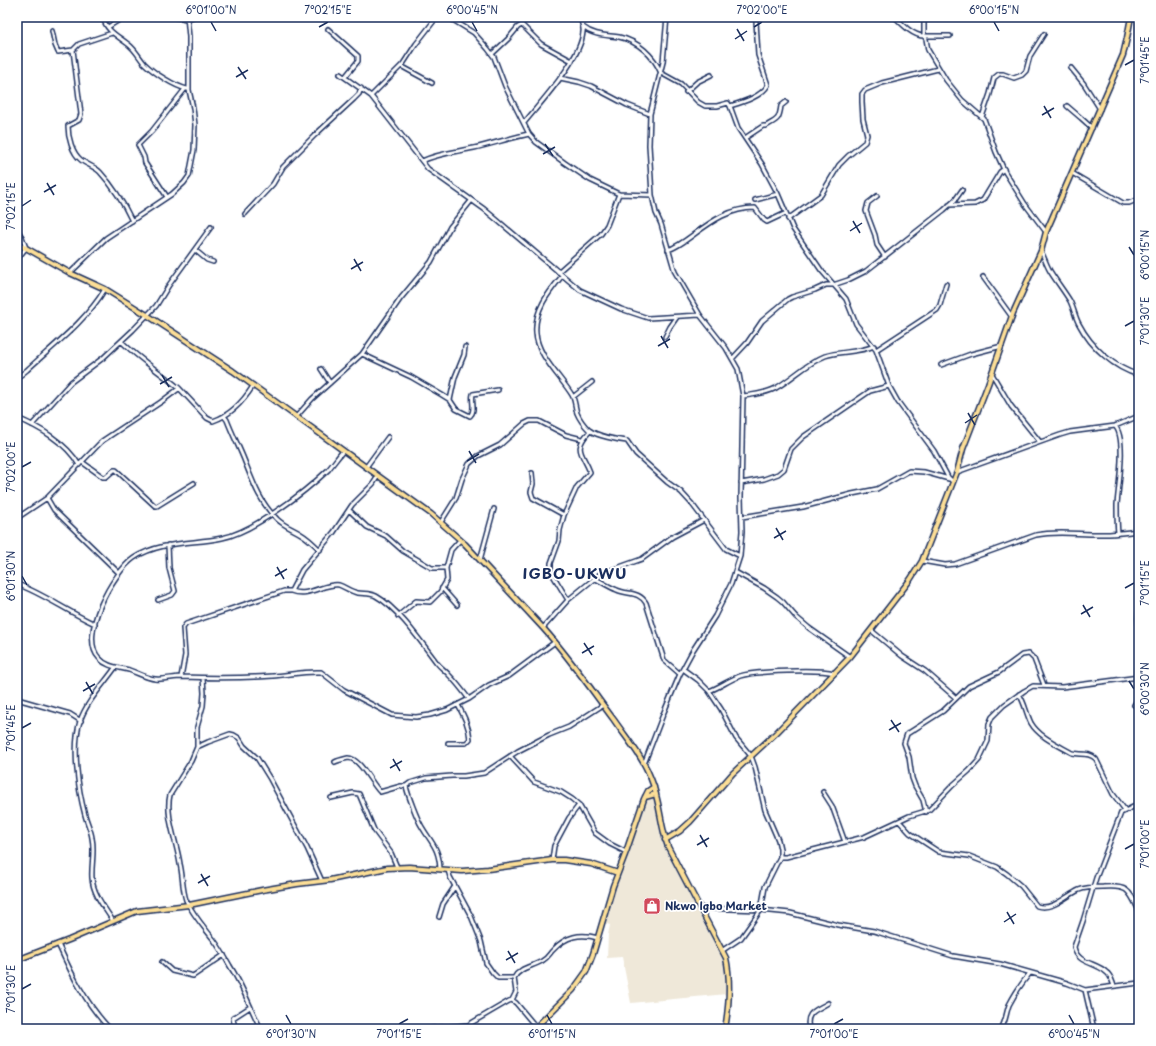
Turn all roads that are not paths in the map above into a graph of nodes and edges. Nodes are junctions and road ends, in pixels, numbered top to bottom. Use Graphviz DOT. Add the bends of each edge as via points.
graph roads {
  1 [pos="104,17"];
  2 [pos="124,17"];
  3 [pos="174,17"];
  4 [pos="193,17"];
  5 [pos="437,17"];
  6 [pos="448,17"];
  7 [pos="525,17"];
  8 [pos="580,17"];
  9 [pos="667,17"];
  10 [pos="757,17"];
  11 [pos="895,17"];
  12 [pos="924,17"];
  13 [pos="1131,17"];
  14 [pos="187,18"];
  15 [pos="521,25"];
  16 [pos="108,27"];
  17 [pos="583,27"];
  18 [pos="328,29"];
  19 [pos="52,31"];
  20 [pos="112,33"];
  21 [pos="1044,34"];
  22 [pos="924,36"];
  23 [pos="950,36"];
  24 [pos="73,50"];
  25 [pos="492,54"];
  26 [pos="572,61"];
  27 [pos="401,66"];
  28 [pos="938,68"];
  29 [pos="1071,68"];
  30 [pos="661,73"];
  31 [pos="340,74"];
  32 [pos="711,75"];
  33 [pos="345,77"];
  34 [pos="560,78"];
  35 [pos="432,83"];
  36 [pos="361,88"];
  37 [pos="187,89"];
  38 [pos="686,92"];
  39 [pos="371,96"];
  40 [pos="731,99"];
  41 [pos="786,102"];
  42 [pos="729,105"];
  43 [pos="1066,106"];
  44 [pos="1100,109"];
  45 [pos="650,114"];
  46 [pos="982,117"];
  47 [pos="524,123"];
  48 [pos="1092,128"];
  49 [pos="529,134"];
  50 [pos="745,138"];
  51 [pos="422,161"];
  52 [pos="1004,169"];
  53 [pos="1072,173"];
  54 [pos="962,190"];
  55 [pos="619,194"];
  56 [pos="778,194"];
  57 [pos="652,196"];
  58 [pos="877,196"];
  59 [pos="167,197"];
  60 [pos="1139,199"];
  61 [pos="755,200"];
  62 [pos="470,201"];
  63 [pos="949,205"];
  64 [pos="786,213"];
  65 [pos="245,214"];
  66 [pos="788,219"];
  67 [pos="132,221"];
  68 [pos="211,227"];
  69 [pos="17,229"];
  70 [pos="1046,232"];
  71 [pos="17,245"];
  72 [pos="26,248"];
  73 [pos="195,250"];
  74 [pos="668,250"];
  75 [pos="1041,251"];
  76 [pos="885,257"];
  77 [pos="17,259"];
  78 [pos="213,262"];
  79 [pos="558,272"];
  80 [pos="70,273"];
  81 [pos="562,276"];
  82 [pos="982,277"];
  83 [pos="946,284"];
  84 [pos="833,285"];
  85 [pos="105,289"];
  86 [pos="147,315"];
  87 [pos="700,315"];
  88 [pos="1012,317"];
  89 [pos="677,318"];
  90 [pos="665,337"];
  91 [pos="121,341"];
  92 [pos="1002,346"];
  93 [pos="465,347"];
  94 [pos="875,348"];
  95 [pos="362,354"];
  96 [pos="733,358"];
  97 [pos="941,365"];
  98 [pos="321,369"];
  99 [pos="992,374"];
  100 [pos="1139,375"];
  101 [pos="17,378"];
  102 [pos="592,382"];
  103 [pos="330,383"];
  104 [pos="253,386"];
  105 [pos="889,386"];
  106 [pos="179,388"];
  107 [pos="498,390"];
  108 [pos="743,396"];
  109 [pos="573,397"];
  110 [pos="450,400"];
  111 [pos="224,416"];
  112 [pos="1139,416"];
  113 [pos="296,417"];
  114 [pos="17,418"];
  115 [pos="32,425"];
  116 [pos="1115,426"];
  117 [pos="590,431"];
  118 [pos="388,437"];
  119 [pos="582,439"];
  120 [pos="1040,442"];
  121 [pos="343,451"];
  122 [pos="80,463"];
  123 [pos="366,467"];
  124 [pos="957,472"];
  125 [pos="532,473"];
  126 [pos="378,476"];
  127 [pos="951,480"];
  128 [pos="194,483"];
  129 [pos="742,483"];
  130 [pos="47,498"];
  131 [pos="494,509"];
  132 [pos="349,510"];
  133 [pos="272,514"];
  134 [pos="564,515"];
  135 [pos="742,516"];
  136 [pos="18,517"];
  137 [pos="704,520"];
  138 [pos="441,522"];
  139 [pos="1139,531"];
  140 [pos="1118,533"];
  141 [pos="460,540"];
  142 [pos="168,545"];
  143 [pos="320,550"];
  144 [pos="740,556"];
  145 [pos="480,560"];
  146 [pos="922,561"];
  147 [pos="446,568"];
  148 [pos="735,572"];
  149 [pos="119,573"];
  150 [pos="594,578"];
  151 [pos="17,584"];
  152 [pos="442,588"];
  153 [pos="291,591"];
  154 [pos="158,600"];
  155 [pos="568,600"];
  156 [pos="457,605"];
  157 [pos="1139,611"];
  158 [pos="398,616"];
  159 [pos="95,624"];
  160 [pos="1139,627"];
  161 [pos="543,628"];
  162 [pos="872,631"];
  163 [pos="555,642"];
  164 [pos="850,657"];
  165 [pos="114,668"];
  166 [pos="683,669"];
  167 [pos="834,673"];
  168 [pos="680,674"];
  169 [pos="181,677"];
  170 [pos="1139,677"];
  171 [pos="203,678"];
  172 [pos="1044,685"];
  173 [pos="709,691"];
  174 [pos="1019,694"];
  175 [pos="1139,696"];
  176 [pos="17,698"];
  177 [pos="956,698"];
  178 [pos="469,699"];
  179 [pos="458,705"];
  180 [pos="1134,705"];
  181 [pos="603,706"];
  182 [pos="81,721"];
  183 [pos="448,742"];
  184 [pos="197,747"];
  185 [pos="510,756"];
  186 [pos="751,756"];
  187 [pos="335,762"];
  188 [pos="644,764"];
  189 [pos="406,786"];
  190 [pos="654,787"];
  191 [pos="823,792"];
  192 [pos="656,794"];
  193 [pos="645,797"];
  194 [pos="331,798"];
  195 [pos="1139,804"];
  196 [pos="579,805"];
  197 [pos="1125,810"];
  198 [pos="926,812"];
  199 [pos="899,821"];
  200 [pos="666,840"];
  201 [pos="846,842"];
  202 [pos="626,852"];
  203 [pos="780,857"];
  204 [pos="552,860"];
  205 [pos="397,867"];
  206 [pos="440,869"];
  207 [pos="448,870"];
  208 [pos="618,873"];
  209 [pos="322,881"];
  210 [pos="455,886"];
  211 [pos="1093,888"];
  212 [pos="1139,895"];
  213 [pos="1136,902"];
  214 [pos="189,904"];
  215 [pos="700,908"];
  216 [pos="760,910"];
  217 [pos="1139,911"];
  218 [pos="439,917"];
  219 [pos="113,921"];
  220 [pos="598,938"];
  221 [pos="58,944"];
  222 [pos="722,950"];
  223 [pos="224,955"];
  224 [pos="17,960"];
  225 [pos="162,962"];
  226 [pos="1030,972"];
  227 [pos="514,978"];
  228 [pos="1139,983"];
  229 [pos="1114,986"];
  230 [pos="1085,990"];
  231 [pos="512,1000"];
  232 [pos="828,1003"];
  233 [pos="250,1006"];
  234 [pos="535,1028"];
  235 [pos="110,1029"];
  236 [pos="235,1029"];
  237 [pos="261,1029"];
  238 [pos="429,1029"];
  239 [pos="725,1029"];
  240 [pos="809,1029"];
  241 [pos="1001,1029"];
  242 [pos="1094,1029"];
  1 -- 16 [label="street"];
  2 -- 16 [label="street"];
  3 -- 14 [label="street"];
  4 -- 14 [label="street"];
  5 -- 27 [label="street"];
  6 -- 25 [label="street" via="474,33"];
  7 -- 15 [label="street"];
  8 -- 17 [label="street"];
  9 -- 30 [label="street"];
  10 -- 42 [label="street" via="758,55 768,85 755,96"];
  11 -- 22 [label="street" via="919,36"];
  12 -- 22 [label="street"];
  13 -- 44 [label="main road" via="1123,55"];
  14 -- 37 [label="street"];
  15 -- 25 [label="street"];
  15 -- 26 [label="street" via="524,25 541,44"];
  16 -- 20 [label="street"];
  17 -- 26 [label="street" via="582,38"];
  17 -- 30 [label="street" via="594,34 632,41 657,63"];
  18 -- 33 [label="street" via="358,56 358,61"];
  19 -- 24 [label="street" via="58,52"];
  20 -- 24 [label="street" via="79,44"];
  20 -- 37 [label="street" via="128,44 151,70"];
  21 -- 46 [label="street" via="1022,75 1014,78 999,74 994,78"];
  22 -- 23 [label="street"];
  22 -- 28 [label="street"];
  24 -- 67 [label="street" via="81,114 79,120 68,126 70,142 78,157 104,177 126,206"];
  25 -- 47 [label="street"];
  26 -- 34 [label="street"];
  27 -- 35 [label="street"];
  27 -- 39 [label="street"];
  28 -- 46 [label="street" via="957,95"];
  28 -- 66 [label="street" via="865,90 862,102 867,135 865,142 839,165 820,195"];
  29 -- 44 [label="street"];
  30 -- 38 [label="street" via="680,84"];
  30 -- 45 [label="street"];
  31 -- 33 [label="street"];
  32 -- 38 [label="street" via="697,82"];
  33 -- 36 [label="street"];
  34 -- 45 [label="street" via="591,86"];
  34 -- 47 [label="street"];
  36 -- 39 [label="street"];
  36 -- 65 [label="street" via="359,94 283,167 273,184"];
  37 -- 59 [label="street" via="195,125 192,169 184,183"];
  37 -- 59 [label="street" via="138,145 145,163"];
  38 -- 42 [label="street" via="705,106"];
  39 -- 51 [label="street"];
  40 -- 42 [label="street"];
  41 -- 50 [label="street" via="781,106 780,117 777,120"];
  42 -- 50 [label="street"];
  43 -- 48 [label="street"];
  44 -- 48 [label="main road"];
  45 -- 57 [label="street" via="648,145"];
  46 -- 52 [label="street"];
  47 -- 49 [label="street"];
  48 -- 53 [label="main road"];
  49 -- 51 [label="street"];
  49 -- 55 [label="street" via="565,164"];
  50 -- 56 [label="street"];
  51 -- 62 [label="street" via="428,169"];
  52 -- 63 [label="street" via="983,200 975,204"];
  52 -- 70 [label="street"];
  53 -- 60 [label="street" via="1123,203"];
  53 -- 70 [label="main road"];
  54 -- 63 [label="street"];
  55 -- 57 [label="street"];
  55 -- 79 [label="street" via="601,234"];
  56 -- 61 [label="street"];
  56 -- 64 [label="street"];
  57 -- 74 [label="street"];
  58 -- 76 [label="street" via="868,203 866,211 877,245"];
  59 -- 67 [label="street"];
  62 -- 79 [label="street" via="484,209"];
  62 -- 95 [label="street" via="450,227 431,262"];
  63 -- 76 [label="street"];
  64 -- 66 [label="street"];
  64 -- 74 [label="street" via="767,222 755,208 730,212"];
  66 -- 84 [label="street" via="810,255"];
  67 -- 80 [label="street" via="106,238"];
  68 -- 73 [label="street"];
  69 -- 72 [label="street"];
  70 -- 75 [label="main road"];
  71 -- 72 [label="main road"];
  72 -- 77 [label="street"];
  72 -- 80 [label="main road"];
  73 -- 78 [label="street"];
  73 -- 86 [label="street"];
  74 -- 87 [label="street" via="674,272"];
  75 -- 88 [label="main road"];
  75 -- 100 [label="street" via="1085,333 1112,362"];
  76 -- 84 [label="street" via="856,277"];
  79 -- 81 [label="street"];
  80 -- 85 [label="main road"];
  81 -- 89 [label="street" via="580,290 621,309 648,318"];
  81 -- 109 [label="street" via="540,306 536,331 538,344"];
  82 -- 88 [label="street"];
  83 -- 94 [label="street" via="937,310"];
  84 -- 94 [label="street" via="846,299 856,324"];
  84 -- 96 [label="street" via="826,285 788,299 762,321"];
  85 -- 86 [label="main road"];
  85 -- 101 [label="street" via="86,315"];
  86 -- 91 [label="street"];
  86 -- 104 [label="main road"];
  87 -- 89 [label="street"];
  87 -- 96 [label="street"];
  88 -- 92 [label="main road"];
  89 -- 90 [label="street"];
  91 -- 106 [label="street"];
  91 -- 115 [label="street" via="71,382"];
  92 -- 97 [label="street"];
  92 -- 99 [label="main road"];
  93 -- 110 [label="street"];
  94 -- 105 [label="street"];
  94 -- 108 [label="street" via="826,356 775,388"];
  95 -- 103 [label="street"];
  95 -- 110 [label="street" via="411,377"];
  96 -- 108 [label="street" via="738,369"];
  98 -- 103 [label="street"];
  99 -- 120 [label="street" via="1011,406"];
  99 -- 124 [label="main road" via="963,449"];
  102 -- 109 [label="street"];
  103 -- 113 [label="street"];
  104 -- 111 [label="street" via="240,404"];
  104 -- 113 [label="main road"];
  105 -- 127 [label="street"];
  105 -- 129 [label="street" via="870,391 803,437 791,449 784,469 778,474"];
  106 -- 111 [label="street" via="209,420"];
  106 -- 122 [label="street" via="106,439"];
  107 -- 110 [label="street" via="473,394 473,412 470,416 456,409"];
  108 -- 129 [label="street"];
  109 -- 117 [label="street" via="578,414"];
  111 -- 133 [label="street" via="257,491"];
  112 -- 116 [label="street"];
  113 -- 121 [label="main road"];
  114 -- 115 [label="street"];
  115 -- 122 [label="street" via="61,444"];
  116 -- 120 [label="street" via="1070,432"];
  116 -- 140 [label="street" via="1121,445 1116,519"];
  117 -- 119 [label="street"];
  117 -- 137 [label="street" via="627,441 636,454 681,492"];
  118 -- 123 [label="street"];
  119 -- 134 [label="street" via="580,450 590,472 577,488"];
  119 -- 138 [label="street" via="566,435 539,422 530,421 524,424 500,445 478,456 470,464 456,498"];
  120 -- 124 [label="street"];
  121 -- 123 [label="main road"];
  121 -- 133 [label="street" via="308,488"];
  122 -- 128 [label="street" via="102,477 116,470 155,506"];
  122 -- 130 [label="street"];
  123 -- 126 [label="main road"];
  124 -- 127 [label="main road"];
  125 -- 134 [label="street" via="533,498"];
  126 -- 132 [label="street"];
  126 -- 138 [label="main road"];
  127 -- 135 [label="street" via="924,472 909,471 877,490"];
  127 -- 146 [label="main road"];
  129 -- 135 [label="street"];
  130 -- 136 [label="street"];
  130 -- 149 [label="street" via="54,510"];
  131 -- 145 [label="street"];
  132 -- 143 [label="street"];
  132 -- 147 [label="street" via="367,527 386,536 403,551 432,568"];
  133 -- 142 [label="street" via="230,536"];
  133 -- 143 [label="street"];
  134 -- 155 [label="street" via="551,563 551,572"];
  135 -- 144 [label="street"];
  137 -- 144 [label="street" via="726,549"];
  137 -- 150 [label="street" via="672,537 642,559"];
  138 -- 141 [label="main road"];
  139 -- 140 [label="street"];
  140 -- 146 [label="street" via="1044,533 955,564"];
  141 -- 145 [label="main road"];
  141 -- 147 [label="street" via="451,550"];
  142 -- 149 [label="street" via="136,557"];
  142 -- 154 [label="street" via="169,568 175,591 172,595"];
  143 -- 153 [label="street" via="302,570"];
  144 -- 148 [label="street"];
  145 -- 161 [label="main road"];
  146 -- 162 [label="main road"];
  147 -- 152 [label="street" via="447,580"];
  148 -- 164 [label="street" via="777,597 809,628"];
  148 -- 166 [label="street" via="715,616"];
  149 -- 159 [label="street" via="107,592"];
  150 -- 155 [label="street"];
  150 -- 168 [label="street" via="625,593 635,593 645,600 664,660"];
  151 -- 159 [label="street"];
  152 -- 156 [label="street"];
  152 -- 158 [label="street" via="432,602 416,601"];
  153 -- 158 [label="street" via="302,593 340,586 359,594 374,595"];
  153 -- 169 [label="street" via="284,591 186,624 183,628 185,655"];
  155 -- 161 [label="street"];
  157 -- 160 [label="street"];
  158 -- 178 [label="street"];
  159 -- 165 [label="street" via="92,644 94,650 99,659"];
  161 -- 163 [label="main road"];
  162 -- 164 [label="main road"];
  162 -- 177 [label="street"];
  163 -- 178 [label="street" via="513,673"];
  163 -- 181 [label="main road"];
  164 -- 167 [label="main road"];
  165 -- 169 [label="street" via="155,679"];
  165 -- 182 [label="street" via="93,697"];
  166 -- 168 [label="street"];
  166 -- 173 [label="street"];
  167 -- 173 [label="street" via="775,672 746,675"];
  167 -- 186 [label="main road"];
  168 -- 188 [label="street"];
  169 -- 171 [label="street"];
  170 -- 172 [label="street" via="1074,686"];
  171 -- 179 [label="street" via="321,672 344,690 392,715 430,715"];
  171 -- 184 [label="street" via="204,706 197,727"];
  172 -- 174 [label="street" via="1033,686"];
  172 -- 177 [label="street" via="1034,659 1026,654 1016,658 999,672 969,686"];
  173 -- 186 [label="street" via="719,704 736,738"];
  174 -- 197 [label="street" via="1031,723 1040,734 1072,753 1093,755 1113,794"];
  174 -- 198 [label="street" via="1004,704 990,720 988,741 979,760"];
  175 -- 180 [label="street"];
  176 -- 182 [label="street" via="70,714"];
  177 -- 198 [label="street" via="943,711 907,734 905,739 912,778"];
  178 -- 179 [label="street"];
  179 -- 183 [label="street" via="467,722 470,739 466,743"];
  181 -- 185 [label="street" via="569,727"];
  181 -- 188 [label="main road"];
  182 -- 219 [label="street" via="77,739 78,779 85,817 93,840 93,882 96,894"];
  184 -- 209 [label="street" via="230,734 239,738 270,778"];
  184 -- 214 [label="street" via="169,799 184,892"];
  185 -- 189 [label="street" via="484,773 426,778"];
  185 -- 196 [label="street" via="534,782 561,792"];
  186 -- 200 [label="main road" via="690,822"];
  186 -- 203 [label="street" via="766,810 778,840"];
  187 -- 189 [label="street" via="349,758 354,760 380,792"];
  188 -- 190 [label="main road"];
  189 -- 206 [label="street" via="422,827 435,847"];
  190 -- 192 [label="main road"];
  190 -- 193 [label="main road"];
  191 -- 201 [label="street" via="832,806"];
  192 -- 193 [label="main road"];
  192 -- 200 [label="main road"];
  193 -- 202 [label="main road"];
  194 -- 205 [label="street" via="359,794 374,830 391,853"];
  195 -- 197 [label="street"];
  196 -- 202 [label="street" via="595,833"];
  196 -- 204 [label="street" via="554,846"];
  197 -- 211 [label="street" via="1121,813"];
  198 -- 199 [label="street"];
  199 -- 201 [label="street"];
  199 -- 211 [label="street" via="910,833 939,852 969,856 997,867 1021,886 1037,906 1048,906 1078,891"];
  200 -- 215 [label="main road" via="676,865"];
  201 -- 203 [label="street"];
  202 -- 208 [label="main road"];
  203 -- 216 [label="street" via="765,887"];
  204 -- 207 [label="main road" via="476,870"];
  204 -- 208 [label="main road" via="578,861"];
  205 -- 206 [label="main road"];
  205 -- 209 [label="main road"];
  206 -- 207 [label="main road"];
  207 -- 210 [label="street"];
  208 -- 220 [label="main road"];
  209 -- 214 [label="main road"];
  210 -- 218 [label="street" via="443,904"];
  210 -- 227 [label="street" via="472,916 488,967 498,978"];
  211 -- 213 [label="street" via="1124,887"];
  211 -- 229 [label="street" via="1074,947 1078,956 1085,962 1106,971"];
  212 -- 213 [label="street"];
  213 -- 217 [label="street"];
  214 -- 219 [label="main road" via="137,911"];
  214 -- 223 [label="street"];
  215 -- 216 [label="street"];
  215 -- 222 [label="main road"];
  216 -- 222 [label="street" via="741,938"];
  216 -- 226 [label="street" via="790,913 843,927 874,931 953,956"];
  219 -- 221 [label="main road"];
  220 -- 227 [label="street" via="582,935 566,940 554,949 547,959 523,969"];
  220 -- 234 [label="main road" via="581,980"];
  221 -- 224 [label="main road"];
  221 -- 235 [label="street" via="82,994"];
  222 -- 239 [label="main road" via="729,971"];
  223 -- 225 [label="street" via="193,976 172,971"];
  223 -- 233 [label="street"];
  226 -- 230 [label="street"];
  226 -- 241 [label="street" via="1016,992"];
  227 -- 231 [label="street" via="516,992"];
  228 -- 229 [label="street"];
  229 -- 230 [label="street"];
  230 -- 242 [label="street"];
  231 -- 234 [label="street"];
  231 -- 238 [label="street" via="468,1025"];
  232 -- 240 [label="street" via="809,1016"];
  233 -- 236 [label="street" via="233,1018"];
  233 -- 237 [label="street"];
}
